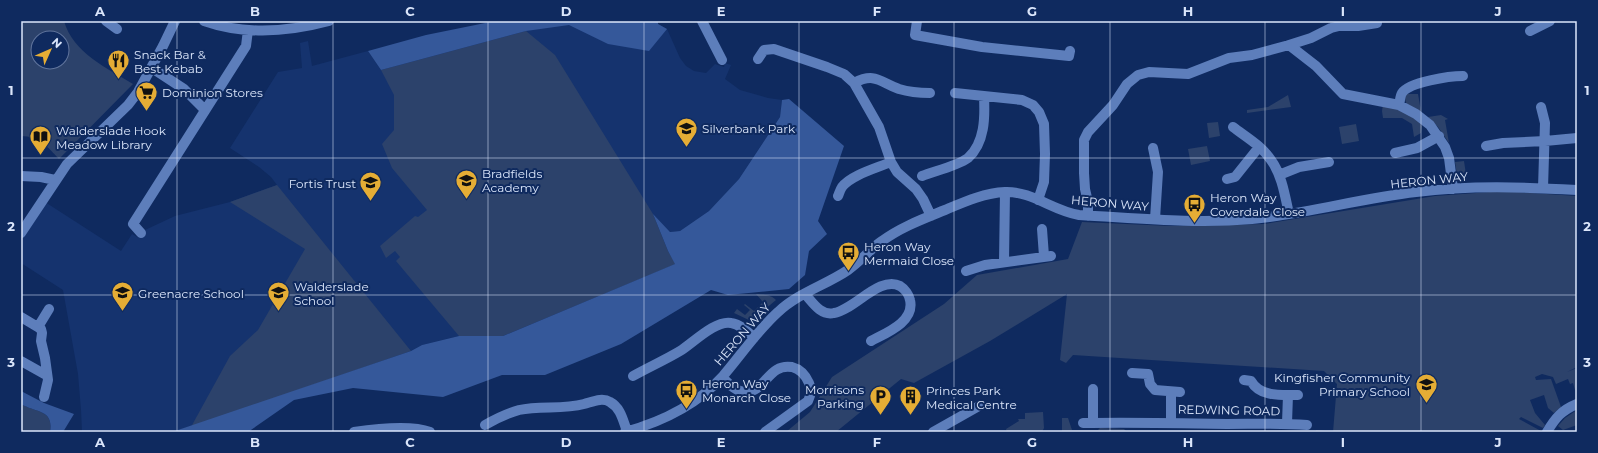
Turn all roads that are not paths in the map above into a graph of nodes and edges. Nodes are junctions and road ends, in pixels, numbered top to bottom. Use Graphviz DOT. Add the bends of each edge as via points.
graph roads {
  1 [pos="106,21"];
  2 [pos="175,21"];
  3 [pos="204,21"];
  4 [pos="329,21"];
  5 [pos="703,21"];
  6 [pos="917,21"];
  7 [pos="1550,21"];
  8 [pos="1378,23"];
  9 [pos="277,26"];
  10 [pos="117,29"];
  11 [pos="248,30"];
  12 [pos="1530,31"];
  13 [pos="1289,46"];
  14 [pos="1070,51"];
  15 [pos="758,59"];
  16 [pos="722,60"];
  17 [pos="152,68"];
  18 [pos="1463,76"];
  19 [pos="854,83"];
  20 [pos="955,93"];
  21 [pos="930,94"];
  22 [pos="984,97"];
  23 [pos="1399,105"];
  24 [pos="1541,107"];
  25 [pos="205,110"];
  26 [pos="1233,127"];
  27 [pos="1439,136"];
  28 [pos="1577,138"];
  29 [pos="1545,141"];
  30 [pos="1486,146"];
  31 [pos="1259,147"];
  32 [pos="1153,148"];
  33 [pos="1395,153"];
  34 [pos="891,162"];
  35 [pos="1329,162"];
  36 [pos="1279,175"];
  37 [pos="21,176"];
  38 [pos="922,176"];
  39 [pos="1227,179"];
  40 [pos="55,180"];
  41 [pos="1453,188"];
  42 [pos="1543,188"];
  43 [pos="1577,190"];
  44 [pos="1005,192"];
  45 [pos="838,196"];
  46 [pos="1038,200"];
  47 [pos="1289,214"];
  48 [pos="931,216"];
  49 [pos="1088,216"];
  50 [pos="1155,219"];
  51 [pos="1042,229"];
  52 [pos="21,233"];
  53 [pos="141,233"];
  54 [pos="1004,262"];
  55 [pos="966,271"];
  56 [pos="805,294"];
  57 [pos="49,309"];
  58 [pos="21,317"];
  59 [pos="38,327"];
  60 [pos="754,338"];
  61 [pos="871,341"];
  62 [pos="21,362"];
  63 [pos="1132,374"];
  64 [pos="46,375"];
  65 [pos="633,376"];
  66 [pos="722,378"];
  67 [pos="1244,380"];
  68 [pos="1093,389"];
  69 [pos="44,397"];
  70 [pos="1577,404"];
  71 [pos="979,406"];
  72 [pos="1171,422"];
  73 [pos="1287,423"];
  74 [pos="491,425"];
  75 [pos="1307,425"];
  76 [pos="1133,428"];
  77 [pos="1228,428"];
  78 [pos="354,432"];
  79 [pos="430,432"];
  80 [pos="626,432"];
  81 [pos="765,432"];
  82 [pos="933,432"];
  83 [pos="1547,432"];
  1 -- 10 [label="street"];
  2 -- 17 [label="street"];
  3 -- 11 [label="street" via="217,26"];
  4 -- 9 [label="street" via="304,28"];
  5 -- 16 [label="street"];
  6 -- 14 [label="street" via="915,35 1009,50 1069,56"];
  7 -- 12 [label="street"];
  8 -- 13 [label="street" via="1338,26"];
  9 -- 11 [label="street"];
  11 -- 25 [label="street" via="246,46"];
  13 -- 23 [label="street" via="1316,66 1343,94"];
  13 -- 49 [label="street" via="1229,58 1188,74 1149,72 1131,80 1084,140"];
  15 -- 19 [label="street" via="764,50 774,49 844,74"];
  17 -- 25 [label="street" via="184,89"];
  17 -- 40 [label="street" via="128,105 78,153"];
  18 -- 23 [label="street" via="1448,77 1408,88 1402,94"];
  19 -- 21 [label="street" via="864,78 874,78 898,88"];
  19 -- 34 [label="street" via="878,127"];
  20 -- 22 [label="street"];
  22 -- 38 [label="street" via="982,133 976,150 967,158"];
  22 -- 46 [label="street" via="1022,100 1040,112 1044,124 1045,154 1044,182"];
  23 -- 27 [label="street" via="1416,114"];
  24 -- 29 [label="street" via="1545,122"];
  25 -- 53 [label="street" via="133,224"];
  26 -- 31 [label="street"];
  27 -- 33 [label="street" via="1417,148"];
  27 -- 41 [label="street" via="1449,158"];
  28 -- 29 [label="street"];
  29 -- 30 [label="street" via="1503,142"];
  29 -- 42 [label="street"];
  31 -- 36 [label="street" via="1271,160"];
  31 -- 39 [label="street" via="1235,177"];
  32 -- 50 [label="street" via="1158,172"];
  34 -- 45 [label="street" via="849,181 842,187"];
  34 -- 48 [label="street" via="897,172 916,189"];
  35 -- 36 [label="street" via="1299,167"];
  36 -- 47 [label="street"];
  37 -- 40 [label="street"];
  40 -- 52 [label="street"];
  41 -- 42 [label="street, HERON WAY"];
  41 -- 47 [label="street, HERON WAY"];
  42 -- 43 [label="street, HERON WAY"];
  44 -- 46 [label="street, HERON WAY" via="1017,192"];
  44 -- 48 [label="street, HERON WAY" via="988,194"];
  44 -- 54 [label="street"];
  46 -- 49 [label="street, HERON WAY" via="1064,212"];
  47 -- 50 [label="street, HERON WAY" via="1224,221"];
  48 -- 56 [label="street, HERON WAY" via="903,227 848,270"];
  49 -- 50 [label="street, HERON WAY"];
  51 -- 54 [label="street" via="1047,256"];
  54 -- 55 [label="street" via="985,264"];
  56 -- 60 [label="street, HERON WAY" via="779,311"];
  56 -- 61 [label="street" via="825,313 834,313 844,310 884,285 900,286 910,298 910,312 898,325"];
  57 -- 59 [label="street"];
  58 -- 59 [label="street"];
  59 -- 64 [label="street" via="42,333"];
  60 -- 65 [label="street" via="742,327 731,323 722,324 712,328 680,351"];
  60 -- 66 [label="street, HERON WAY"];
  62 -- 64 [label="street"];
  63 -- 72 [label="street, REDWING ROAD" via="1148,374 1150,384 1155,390 1176,392"];
  64 -- 69 [label="street" via="48,380"];
  66 -- 80 [label="street, HERON WAY" via="680,410 654,423"];
  66 -- 81 [label="street" via="732,387 744,392 754,391 779,367 794,368 808,379 812,394 808,401"];
  67 -- 73 [label="street, REDWING ROAD" via="1251,381 1262,393 1293,395"];
  68 -- 76 [label="street, REDWING ROAD" via="1088,423"];
  70 -- 83 [label="street" via="1556,417"];
  71 -- 82 [label="street"];
  72 -- 76 [label="street, REDWING ROAD"];
  72 -- 77 [label="street, REDWING ROAD"];
  73 -- 75 [label="street, REDWING ROAD"];
  73 -- 77 [label="street, REDWING ROAD"];
  74 -- 80 [label="street" via="501,415 520,410 563,408 602,399 611,402 617,408 622,415"];
  78 -- 79 [label="street" via="413,428"];
}
